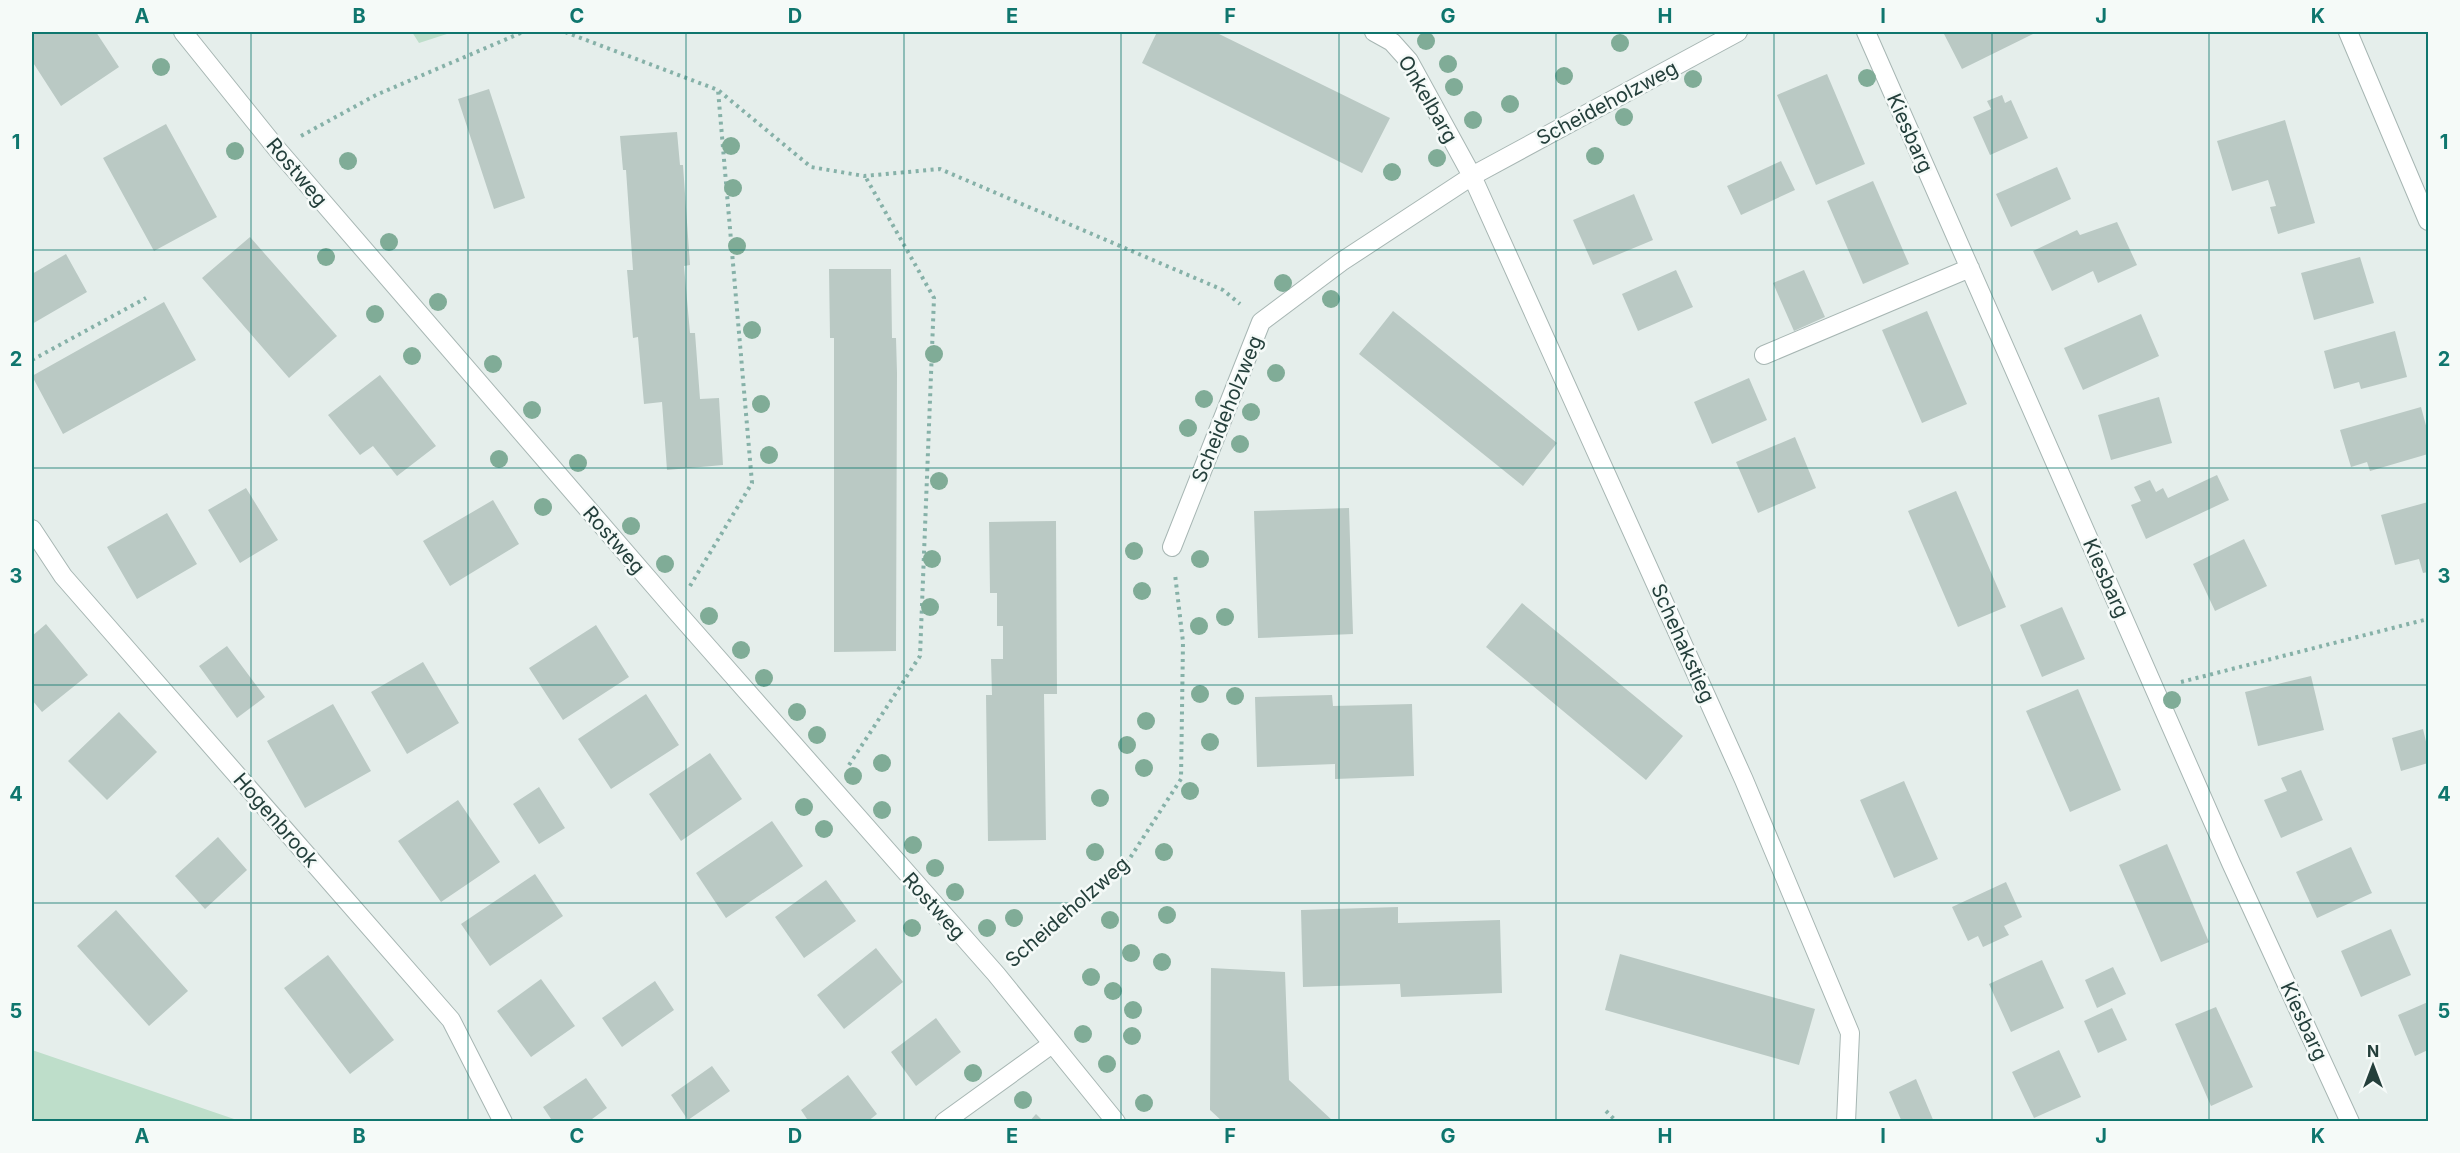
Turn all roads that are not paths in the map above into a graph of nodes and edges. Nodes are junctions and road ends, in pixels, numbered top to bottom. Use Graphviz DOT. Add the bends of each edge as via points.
graph roads {
  1 [pos="183,32"];
  2 [pos="1374,32"];
  3 [pos="1738,32"];
  4 [pos="1866,32"];
  5 [pos="2348,32"];
  6 [pos="1472,176"];
  7 [pos="2428,221"];
  8 [pos="1970,268"];
  9 [pos="1764,355"];
  10 [pos="32,529"];
  11 [pos="1172,547"];
  12 [pos="1052,1044"];
  13 [pos="503,1122"];
  14 [pos="944,1122"];
  15 [pos="1116,1122"];
  16 [pos="1846,1122"];
  17 [pos="2350,1122"];
  1 -- 12 [label="street, Rostweg" via="277,149 996,974"];
  2 -- 6 [label="street, Onkelbarg" via="1392,42 1409,61"];
  3 -- 6 [label="street, Scheideholzweg"];
  4 -- 8 [label="street, Kiesbarg"];
  5 -- 7 [label="street"];
  6 -- 11 [label="street, Scheideholzweg" via="1341,262 1261,322"];
  6 -- 16 [label="street, Schehakstieg" via="1744,780 1850,1033"];
  8 -- 9 [label="street"];
  8 -- 17 [label="street, Kiesbarg" via="2231,863"];
  10 -- 13 [label="street, Hogenbrook" via="63,576 451,1020"];
  12 -- 14 [label="street"];
  12 -- 15 [label="street, Rostweg"];
}
